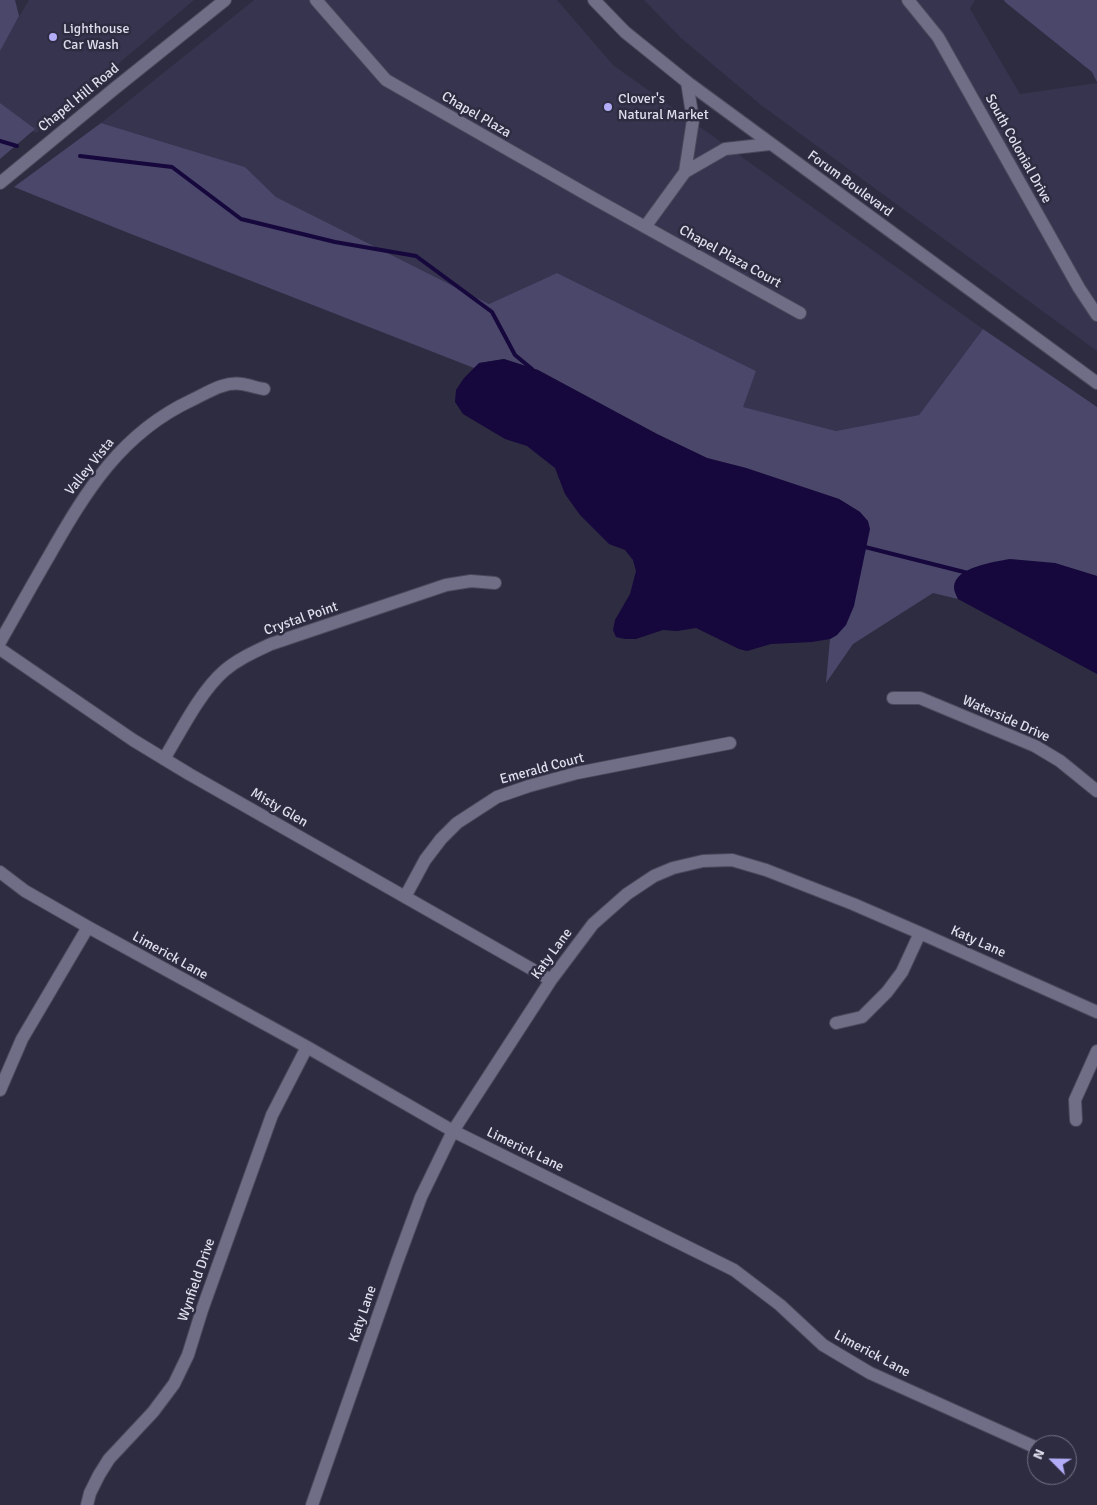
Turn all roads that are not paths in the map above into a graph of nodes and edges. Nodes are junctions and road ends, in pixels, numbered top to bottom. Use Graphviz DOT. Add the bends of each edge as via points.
graph roads {
  1 [pos="225,0"];
  2 [pos="316,0"];
  3 [pos="594,0"];
  4 [pos="908,0"];
  5 [pos="687,82"];
  6 [pos="770,144"];
  7 [pos="685,172"];
  8 [pos="0,183"];
  9 [pos="645,227"];
  10 [pos="800,313"];
  11 [pos="1097,315"];
  12 [pos="1097,384"];
  13 [pos="264,389"];
  14 [pos="495,583"];
  15 [pos="0,642"];
  16 [pos="0,649"];
  17 [pos="892,698"];
  18 [pos="730,742"];
  19 [pos="164,759"];
  20 [pos="1097,791"];
  21 [pos="0,872"];
  22 [pos="405,896"];
  23 [pos="88,927"];
  24 [pos="920,933"];
  25 [pos="551,980"];
  26 [pos="1097,1012"];
  27 [pos="836,1023"];
  28 [pos="307,1048"];
  29 [pos="1097,1051"];
  30 [pos="0,1090"];
  31 [pos="1076,1120"];
  32 [pos="453,1131"];
  33 [pos="1027,1444"];
  34 [pos="87,1505"];
  35 [pos="312,1505"];
  1 -- 8 [label="street, Chapel Hill Road"];
  2 -- 9 [label="street, Chapel Plaza" via="386,80"];
  3 -- 5 [label="street, Forum Boulevard" via="626,32"];
  4 -- 11 [label="street, South Colonial Drive" via="938,37"];
  5 -- 6 [label="street, Forum Boulevard"];
  5 -- 7 [label="street" via="693,120"];
  6 -- 7 [label="street" via="725,150"];
  6 -- 12 [label="street, Forum Boulevard"];
  7 -- 9 [label="street"];
  9 -- 10 [label="street, Chapel Plaza Court"];
  13 -- 15 [label="street, Valley Vista" via="240,384 222,386 172,409 124,447 76,508"];
  14 -- 19 [label="street, Crystal Point" via="471,581 446,585 271,644 244,657 223,672 204,693"];
  16 -- 19 [label="street, Misty Glen"];
  17 -- 20 [label="street, Waterside Drive" via="920,698 1035,746 1060,761"];
  18 -- 22 [label="street, Emerald Court" via="577,773 497,797 457,823 441,838"];
  19 -- 22 [label="street, Misty Glen"];
  21 -- 23 [label="street, Limerick Lane"];
  22 -- 25 [label="street, Misty Glen"];
  23 -- 28 [label="street, Limerick Lane"];
  23 -- 30 [label="street" via="22,1039"];
  24 -- 25 [label="street, Katy Lane" via="766,870 732,860 704,861 654,876 627,894 593,924"];
  24 -- 26 [label="street, Katy Lane"];
  24 -- 27 [label="street" via="902,972 888,992 862,1017"];
  25 -- 32 [label="street, Katy Lane"];
  28 -- 32 [label="street, Limerick Lane"];
  28 -- 34 [label="street, Wynfield Drive" via="272,1116 178,1377 153,1412 109,1459"];
  29 -- 31 [label="street" via="1074,1100"];
  32 -- 33 [label="street, Limerick Lane" via="734,1270 780,1305 823,1345 870,1373"];
  32 -- 35 [label="street, Katy Lane" via="400,1254"];
}
